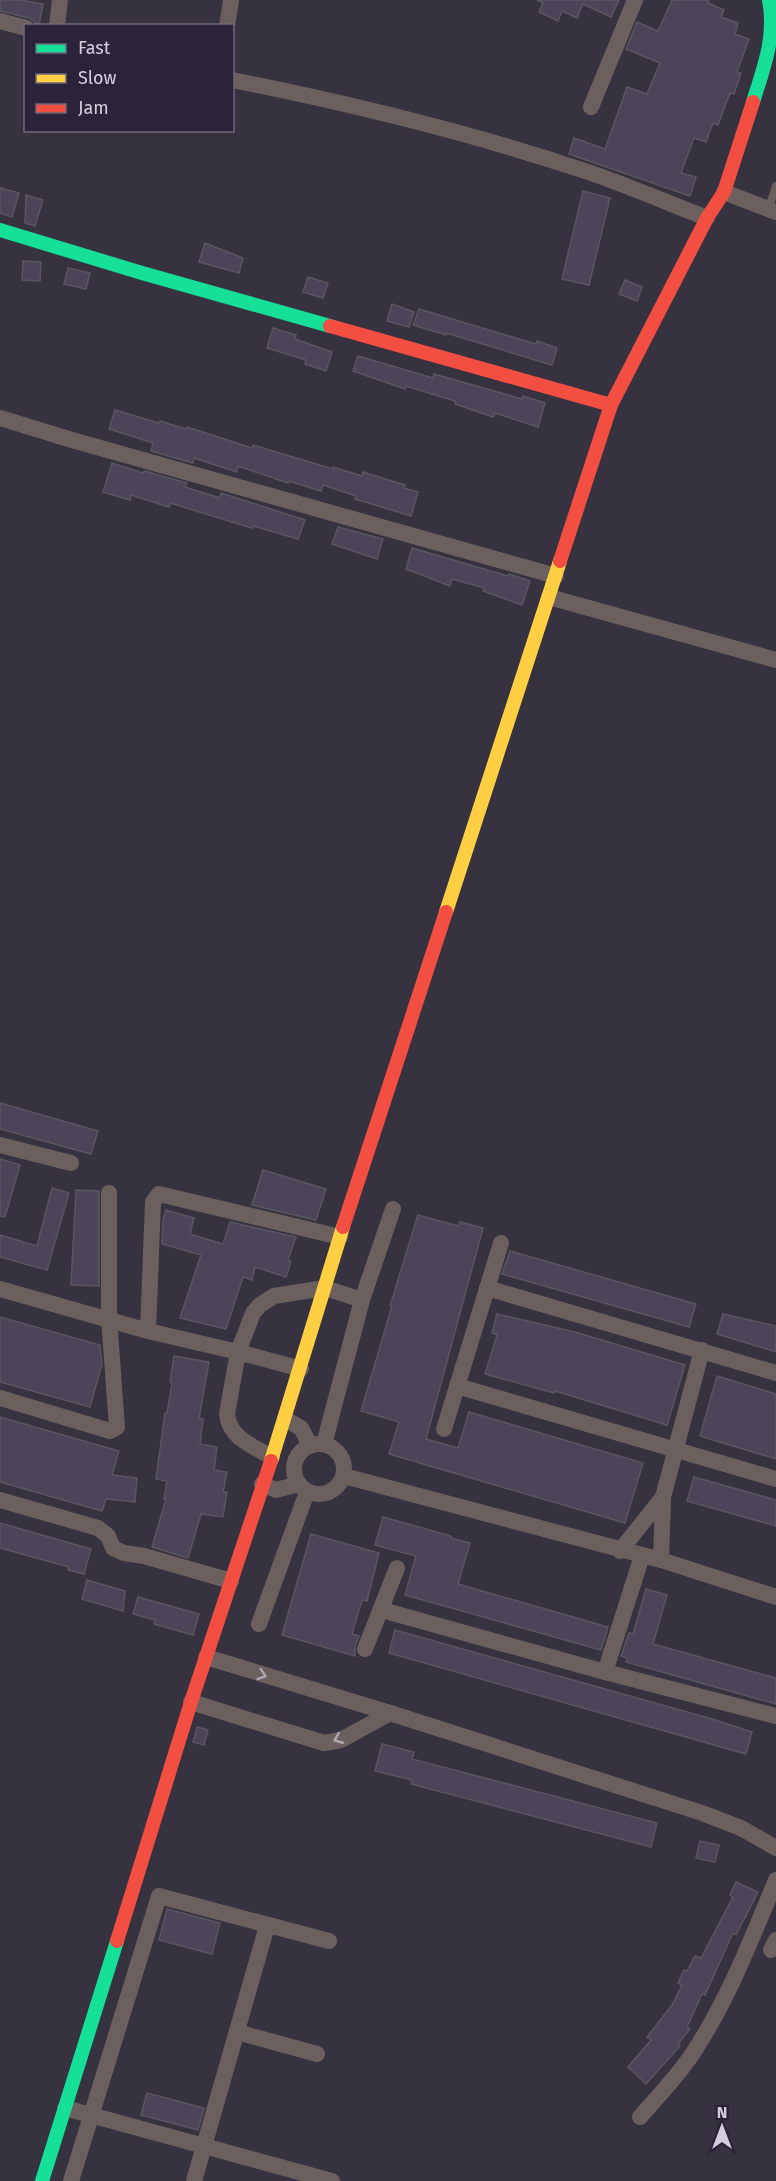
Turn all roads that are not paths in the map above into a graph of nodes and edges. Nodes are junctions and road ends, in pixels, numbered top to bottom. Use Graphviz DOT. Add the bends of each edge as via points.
graph roads {
  1 [pos="60,0"];
  2 [pos="231,0"];
  3 [pos="635,0"];
  4 [pos="772,3"];
  5 [pos="0,21"];
  6 [pos="57,24"];
  7 [pos="227,24"];
  8 [pos="24,27"];
  9 [pos="234,80"];
  10 [pos="591,107"];
  11 [pos="776,186"];
  12 [pos="724,192"];
  13 [pos="772,211"];
  14 [pos="707,218"];
  15 [pos="0,230"];
  16 [pos="610,405"];
  17 [pos="0,417"];
  18 [pos="556,576"];
  19 [pos="549,597"];
  20 [pos="776,660"];
  21 [pos="0,1144"];
  22 [pos="71,1162"];
  23 [pos="110,1193"];
  24 [pos="393,1209"];
  25 [pos="340,1237"];
  26 [pos="501,1243"];
  27 [pos="325,1288"];
  28 [pos="487,1288"];
  29 [pos="0,1289"];
  30 [pos="362,1300"];
  31 [pos="116,1321"];
  32 [pos="145,1329"];
  33 [pos="702,1350"];
  34 [pos="238,1352"];
  35 [pos="301,1369"];
  36 [pos="776,1372"];
  37 [pos="457,1386"];
  38 [pos="0,1398"];
  39 [pos="285,1419"];
  40 [pos="444,1429"];
  41 [pos="317,1444"];
  42 [pos="676,1449"];
  43 [pos="272,1457"];
  44 [pos="344,1476"];
  45 [pos="776,1479"];
  46 [pos="262,1484"];
  47 [pos="303,1488"];
  48 [pos="663,1497"];
  49 [pos="0,1500"];
  50 [pos="620,1551"];
  51 [pos="642,1556"];
  52 [pos="661,1560"];
  53 [pos="397,1568"];
  54 [pos="231,1581"];
  55 [pos="776,1597"];
  56 [pos="382,1610"];
  57 [pos="259,1624"];
  58 [pos="365,1649"];
  59 [pos="206,1657"];
  60 [pos="605,1672"];
  61 [pos="191,1702"];
  62 [pos="390,1713"];
  63 [pos="776,1716"];
  64 [pos="776,1848"];
  65 [pos="776,1880"];
  66 [pos="134,1888"];
  67 [pos="159,1896"];
  68 [pos="267,1926"];
  69 [pos="329,1941"];
  70 [pos="237,2032"];
  71 [pos="317,2054"];
  72 [pos="65,2108"];
  73 [pos="90,2114"];
  74 [pos="640,2117"];
  75 [pos="204,2146"];
  76 [pos="42,2181"];
  77 [pos="71,2181"];
  78 [pos="194,2181"];
  79 [pos="332,2181"];
  1 -- 6 [label="street"];
  2 -- 7 [label="street"];
  3 -- 10 [label="street"];
  4 -- 12 [label="street" via="772,43"];
  5 -- 8 [label="street"];
  9 -- 14 [label="street" via="436,126 589,172"];
  11 -- 13 [label="lane"];
  12 -- 13 [label="street"];
  12 -- 14 [label="street"];
  14 -- 16 [label="street"];
  15 -- 16 [label="street"];
  16 -- 18 [label="street"];
  17 -- 18 [label="street"];
  18 -- 19 [label="street"];
  19 -- 20 [label="street"];
  19 -- 25 [label="street"];
  21 -- 22 [label="street"];
  23 -- 31 [label="street"];
  24 -- 30 [label="street"];
  25 -- 27 [label="street"];
  25 -- 32 [label="street" via="159,1194 153,1202"];
  26 -- 28 [label="street"];
  27 -- 30 [label="street"];
  27 -- 34 [label="street" via="266,1300 253,1313"];
  27 -- 35 [label="street"];
  28 -- 33 [label="street"];
  28 -- 37 [label="street"];
  29 -- 31 [label="street"];
  30 -- 41 [label="street"];
  31 -- 32 [label="street"];
  31 -- 38 [label="street" via="118,1424 113,1431"];
  32 -- 34 [label="street"];
  33 -- 36 [label="street"];
  33 -- 42 [label="street"];
  34 -- 35 [label="street"];
  34 -- 43 [label="street" via="228,1420 238,1436"];
  35 -- 39 [label="street"];
  37 -- 40 [label="street"];
  37 -- 42 [label="street"];
  39 -- 41 [label="street"];
  39 -- 43 [label="street"];
  41 -- 44 [label="street" via="334,1448 341,1455"];
  41 -- 47 [label="street" via="301,1452 295,1462 294,1474"];
  42 -- 45 [label="street"];
  42 -- 48 [label="street"];
  43 -- 46 [label="street"];
  44 -- 47 [label="street" via="334,1490 316,1494"];
  44 -- 50 [label="street"];
  46 -- 47 [label="street" via="276,1490"];
  46 -- 54 [label="street"];
  47 -- 57 [label="street"];
  48 -- 50 [label="street"];
  48 -- 52 [label="street"];
  49 -- 54 [label="street" via="98,1528 108,1536 113,1548 124,1553"];
  50 -- 51 [label="street"];
  51 -- 52 [label="street"];
  51 -- 60 [label="street"];
  52 -- 55 [label="street"];
  53 -- 56 [label="street"];
  54 -- 59 [label="street"];
  56 -- 58 [label="street"];
  56 -- 60 [label="street"];
  59 -- 61 [label="street"];
  59 -- 62 [label="street, one-way"];
  60 -- 63 [label="street"];
  62 -- 61 [label="street, one-way" via="341,1740 324,1743"];
  61 -- 66 [label="street"];
  62 -- 64 [label="street" via="702,1814 741,1828"];
  65 -- 74 [label="street" via="735,1978 696,2050"];
  66 -- 67 [label="street"];
  66 -- 72 [label="street"];
  67 -- 68 [label="street"];
  67 -- 73 [label="street"];
  68 -- 69 [label="street"];
  68 -- 70 [label="street"];
  70 -- 71 [label="street"];
  70 -- 75 [label="street"];
  72 -- 73 [label="street"];
  72 -- 76 [label="street"];
  73 -- 75 [label="street"];
  73 -- 77 [label="street"];
  75 -- 78 [label="street"];
  75 -- 79 [label="street"];
}
